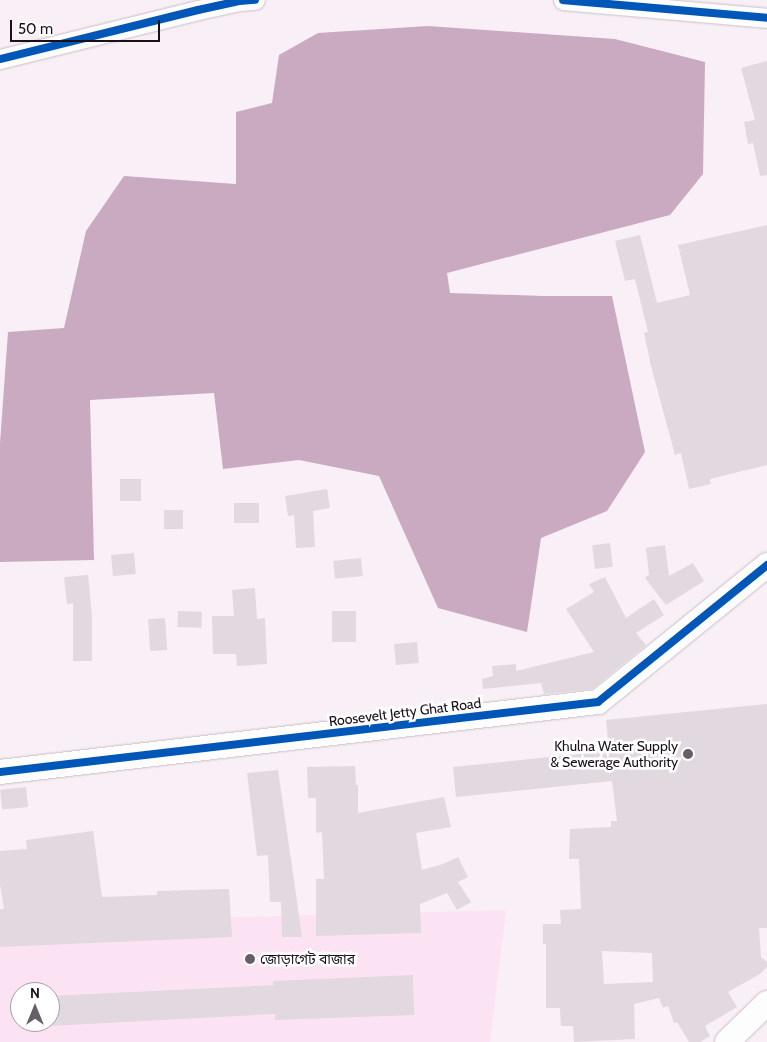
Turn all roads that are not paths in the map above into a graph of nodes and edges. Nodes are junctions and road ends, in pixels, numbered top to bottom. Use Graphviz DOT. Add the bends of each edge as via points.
graph roads {
  1 [pos="254,0"];
  2 [pos="563,0"];
  3 [pos="196,5"];
  4 [pos="767,18"];
  5 [pos="0,59"];
  6 [pos="767,565"];
  7 [pos="0,772"];
  8 [pos="767,1003"];
  9 [pos="727,1042"];
  1 -- 3 [label="street"];
  2 -- 4 [label="street"];
  3 -- 5 [label="street"];
  6 -- 7 [label="street, Roosevelt Jetty Ghat Road" via="598,702"];
  8 -- 9 [label="street"];
}
